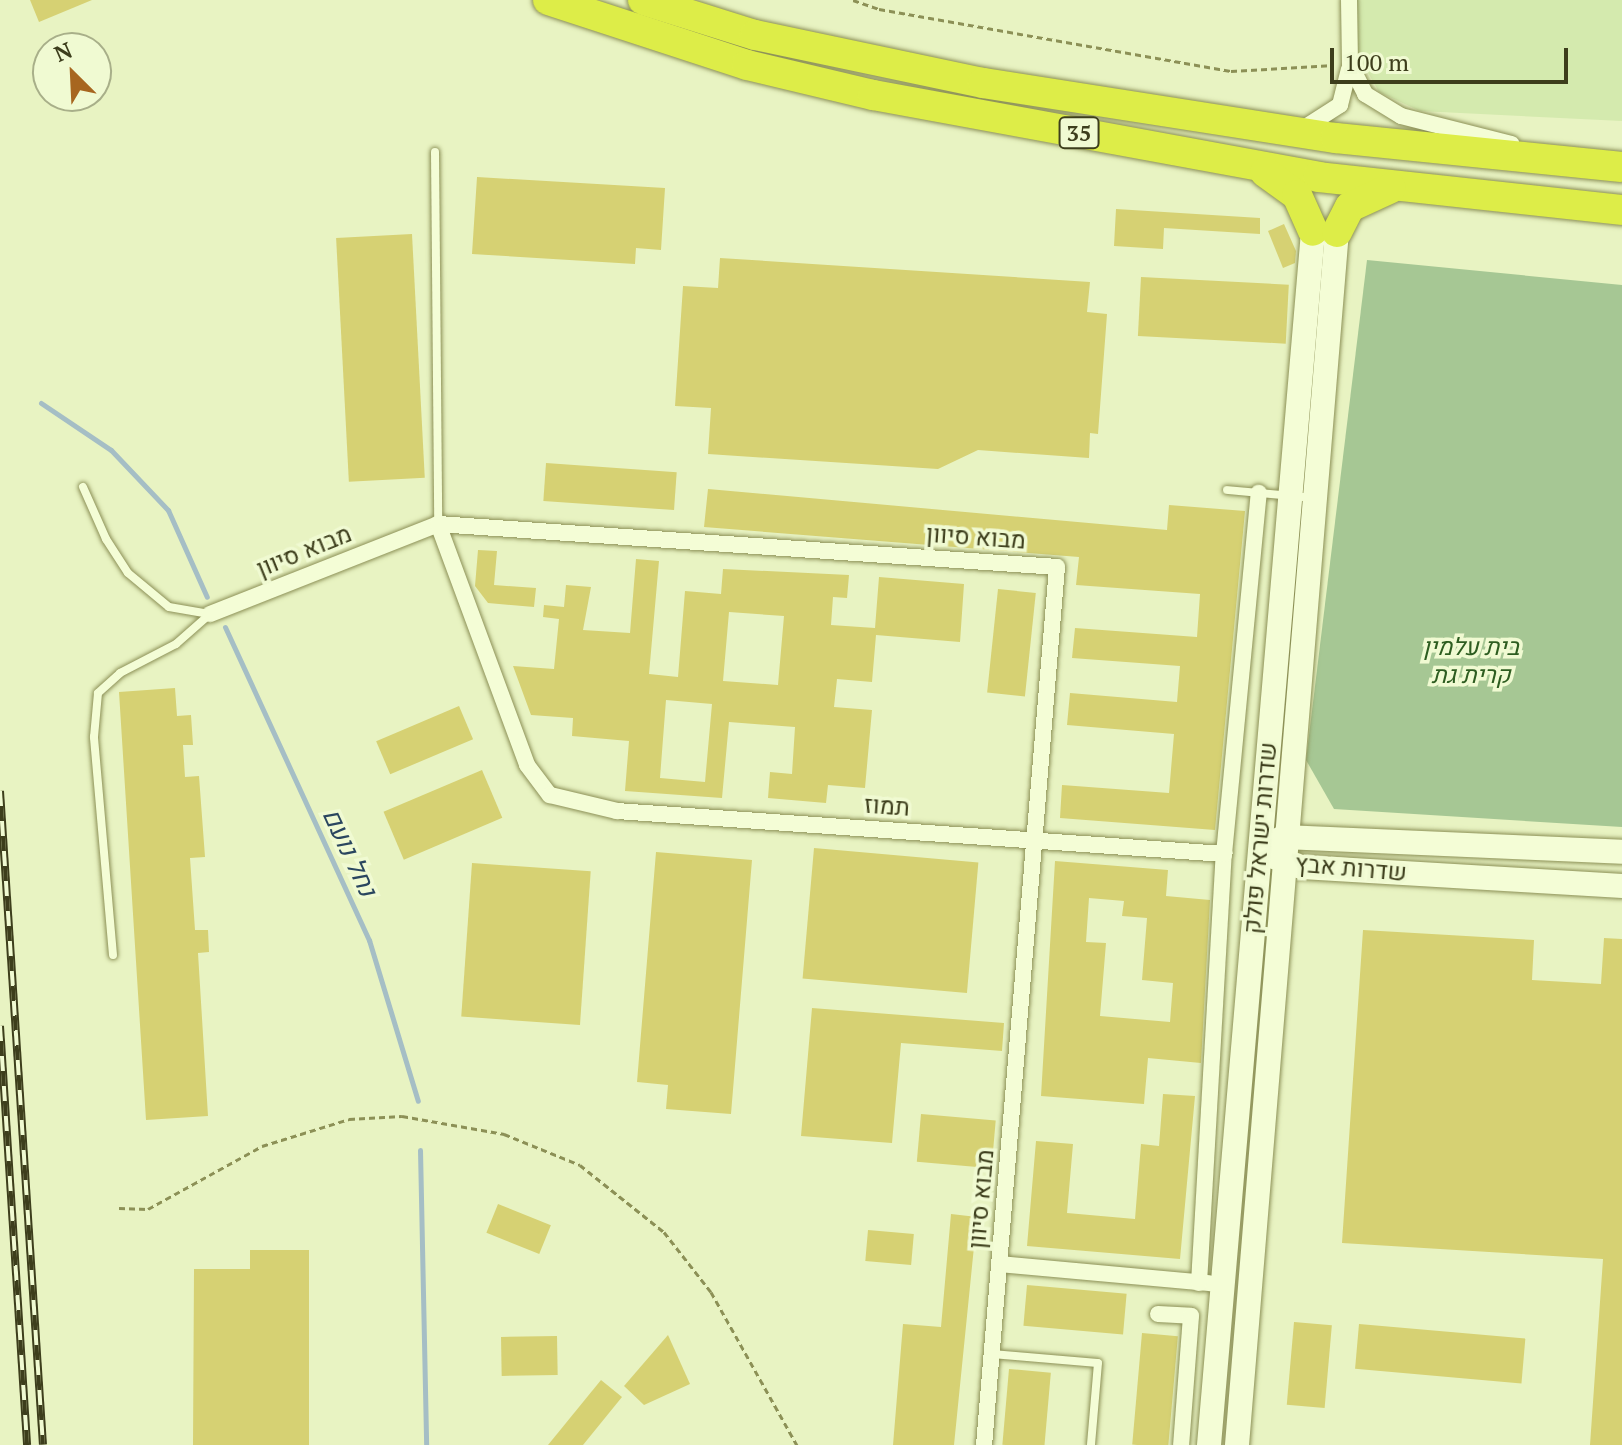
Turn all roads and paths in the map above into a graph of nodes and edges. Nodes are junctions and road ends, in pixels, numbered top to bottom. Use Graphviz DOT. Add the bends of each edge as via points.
graph roads {
  1 [pos="548,0"];
  2 [pos="643,0"];
  3 [pos="853,0"];
  4 [pos="1349,0"];
  5 [pos="1350,64"];
  6 [pos="1293,132"];
  7 [pos="435,152"];
  8 [pos="1613,166"];
  9 [pos="1256,167"];
  10 [pos="1402,186"];
  11 [pos="1622,210"];
  12 [pos="1325,232"];
  13 [pos="83,487"];
  14 [pos="1227,490"];
  15 [pos="1259,493"];
  16 [pos="1302,497"];
  17 [pos="438,524"];
  18 [pos="210,614"];
  19 [pos="1292,829"];
  20 [pos="1035,840"];
  21 [pos="1258,849"];
  22 [pos="1622,852"];
  23 [pos="1224,854"];
  24 [pos="1284,863"];
  25 [pos="1622,886"];
  26 [pos="113,955"];
  27 [pos="119,1208"];
  28 [pos="999,1264"];
  29 [pos="1211,1284"];
  30 [pos="1247,1286"];
  31 [pos="1158,1314"];
  32 [pos="992,1354"];
  33 [pos="797,1445"];
  34 [pos="984,1445"];
  35 [pos="1091,1445"];
  36 [pos="1181,1445"];
  37 [pos="1209,1445"];
  38 [pos="1237,1445"];
  1 -- 9 [label="highway, 35" via="747,65 873,95"];
  2 -- 6 [label="highway, 35" via="755,35 881,65"];
  3 -- 5 [label="path" via="879,9 1231,71"];
  4 -- 5 [label="street"];
  5 -- 6 [label="street" via="1340,105 1321,122"];
  5 -- 8 [label="street" via="1365,94 1401,116"];
  6 -- 8 [label="highway, 35"];
  7 -- 17 [label="lane"];
  9 -- 10 [label="highway, 35"];
  9 -- 12 [label="highway" via="1297,195"];
  10 -- 11 [label="highway, 35"];
  10 -- 12 [label="highway" via="1361,199"];
  12 -- 16 [label="street, שדרות ישראל פולק"];
  13 -- 18 [label="lane" via="128,573 169,607"];
  14 -- 15 [label="lane"];
  15 -- 16 [label="lane"];
  15 -- 23 [label="street"];
  16 -- 19 [label="street, שדרות ישראל פולק"];
  16 -- 21 [label="street, שדרות ישראל פולק"];
  17 -- 18 [label="street, מבוא סיוון"];
  17 -- 20 [label="street, תמוז" via="527,765 550,795 617,811"];
  17 -- 20 [label="street, מבוא סיוון" via="1057,567"];
  18 -- 26 [label="lane" via="176,644 120,673 98,693 94,737"];
  19 -- 21 [label="street, שדרות אבץ"];
  19 -- 22 [label="street, שדרות אבץ"];
  19 -- 24 [label="street, שדרות ישראל פולק"];
  20 -- 23 [label="street, תמוז"];
  20 -- 28 [label="street, מבוא סיוון"];
  21 -- 24 [label="street, שדרות אבץ"];
  21 -- 29 [label="street, שדרות ישראל פולק"];
  23 -- 29 [label="street"];
  24 -- 25 [label="street, שדרות אבץ"];
  24 -- 30 [label="street, שדרות ישראל פולק"];
  27 -- 33 [label="path" via="148,1209 262,1146 349,1119 414,1117 504,1134 580,1165 664,1232 711,1292"];
  28 -- 29 [label="street, מבוא סיוון"];
  28 -- 32 [label="street, מבוא סיוון"];
  29 -- 30 [label="street, מבוא סיוון"];
  29 -- 37 [label="street, שדרות ישראל פולק"];
  30 -- 38 [label="street, שדרות ישראל פולק"];
  31 -- 36 [label="street" via="1191,1316"];
  32 -- 34 [label="street, מבוא סיוון"];
  32 -- 35 [label="lane" via="1098,1363"];
}
